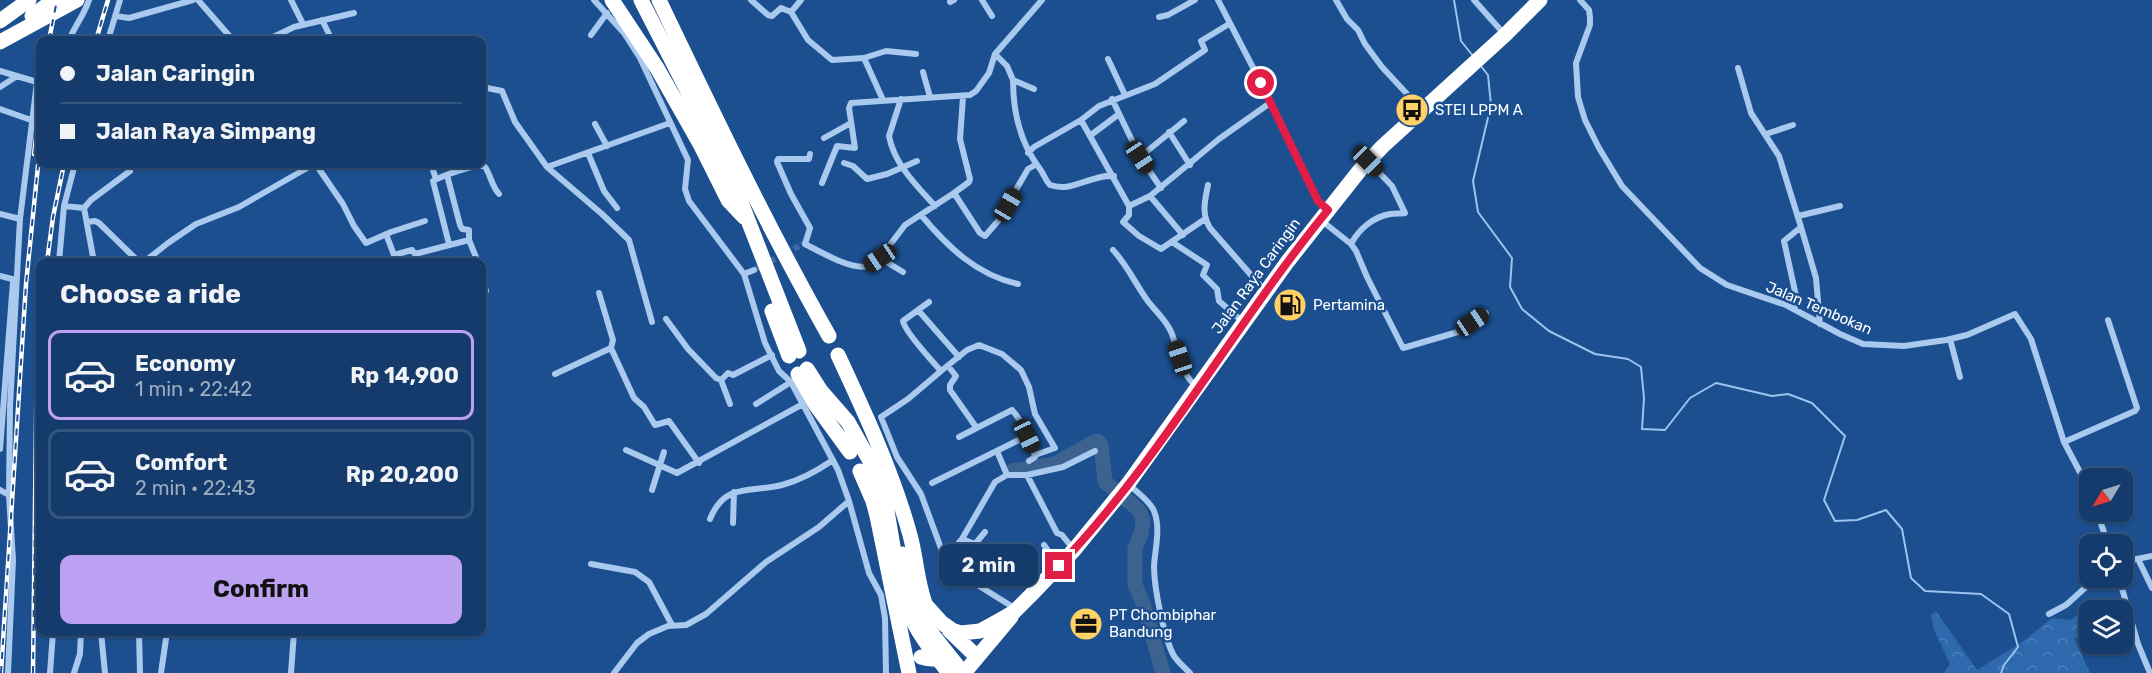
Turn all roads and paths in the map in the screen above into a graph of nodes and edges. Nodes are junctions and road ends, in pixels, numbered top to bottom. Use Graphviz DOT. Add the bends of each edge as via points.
graph roads {
  1 [pos="29,0"];
  2 [pos="54,0"];
  3 [pos="77,0"];
  4 [pos="89,0"];
  5 [pos="120,0"];
  6 [pos="193,0"];
  7 [pos="198,0"];
  8 [pos="291,0"];
  9 [pos="594,0"];
  10 [pos="641,0"];
  11 [pos="659,0"];
  12 [pos="751,0"];
  13 [pos="801,0"];
  14 [pos="982,0"];
  15 [pos="1042,0"];
  16 [pos="1195,0"];
  17 [pos="1218,0"];
  18 [pos="1336,0"];
  19 [pos="1474,0"];
  20 [pos="1540,0"];
  21 [pos="1580,0"];
  22 [pos="610,6"];
  23 [pos="791,12"];
  24 [pos="354,13"];
  25 [pos="116,16"];
  26 [pos="992,16"];
  27 [pos="1159,17"];
  28 [pos="322,20"];
  29 [pos="0,21"];
  30 [pos="303,24"];
  31 [pos="1229,24"];
  32 [pos="591,35"];
  33 [pos="1505,35"];
  34 [pos="71,36"];
  35 [pos="109,36"];
  36 [pos="230,36"];
  37 [pos="276,36"];
  38 [pos="330,36"];
  39 [pos="0,40"];
  40 [pos="916,54"];
  41 [pos="995,54"];
  42 [pos="864,58"];
  43 [pos="1108,59"];
  44 [pos="1738,68"];
  45 [pos="0,71"];
  46 [pos="923,72"];
  47 [pos="17,76"];
  48 [pos="36,80"];
  49 [pos="1013,80"];
  50 [pos="0,87"];
  51 [pos="486,88"];
  52 [pos="1034,89"];
  53 [pos="36,91"];
  54 [pos="1125,95"];
  55 [pos="930,97"];
  56 [pos="963,97"];
  57 [pos="901,99"];
  58 [pos="1112,99"];
  59 [pos="883,100"];
  60 [pos="1270,103"];
  61 [pos="0,109"];
  62 [pos="1422,110"];
  63 [pos="1119,114"];
  64 [pos="31,120"];
  65 [pos="1082,120"];
  66 [pos="1184,121"];
  67 [pos="670,123"];
  68 [pos="851,123"];
  69 [pos="595,124"];
  70 [pos="1793,125"];
  71 [pos="1169,132"];
  72 [pos="1766,134"];
  73 [pos="1091,135"];
  74 [pos="824,138"];
  75 [pos="607,146"];
  76 [pos="588,153"];
  77 [pos="1028,153"];
  78 [pos="809,157"];
  79 [pos="1140,157"];
  80 [pos="917,161"];
  81 [pos="1368,161"];
  82 [pos="844,163"];
  83 [pos="1035,165"];
  84 [pos="1190,165"];
  85 [pos="547,167"];
  86 [pos="901,167"];
  87 [pos="74,168"];
  88 [pos="309,168"];
  89 [pos="318,168"];
  90 [pos="432,168"];
  91 [pos="465,168"];
  92 [pos="485,168"];
  93 [pos="130,171"];
  94 [pos="447,175"];
  95 [pos="1114,176"];
  96 [pos="436,179"];
  97 [pos="822,183"];
  98 [pos="1208,185"];
  99 [pos="1161,188"];
  100 [pos="954,192"];
  101 [pos="499,194"];
  102 [pos="1150,196"];
  103 [pos="64,206"];
  104 [pos="935,206"];
  105 [pos="1129,206"];
  106 [pos="1840,207"];
  107 [pos="84,208"];
  108 [pos="617,208"];
  109 [pos="0,214"];
  110 [pos="1324,214"];
  111 [pos="921,215"];
  112 [pos="1798,216"];
  113 [pos="20,219"];
  114 [pos="1205,219"];
  115 [pos="87,222"];
  116 [pos="425,222"];
  117 [pos="750,224"];
  118 [pos="1801,227"];
  119 [pos="386,234"];
  120 [pos="1183,235"];
  121 [pos="469,240"];
  122 [pos="1172,242"];
  123 [pos="449,244"];
  124 [pos="1351,244"];
  125 [pos="1113,250"];
  126 [pos="59,258"];
  127 [pos="93,258"];
  128 [pos="135,258"];
  129 [pos="149,258"];
  130 [pos="476,258"];
  131 [pos="880,258"];
  132 [pos="754,270"];
  133 [pos="903,272"];
  134 [pos="744,274"];
  135 [pos="0,276"];
  136 [pos="15,279"];
  137 [pos="1018,284"];
  138 [pos="1266,291"];
  139 [pos="599,293"];
  140 [pos="929,302"];
  141 [pos="1796,305"];
  142 [pos="918,310"];
  143 [pos="1486,313"];
  144 [pos="666,318"];
  145 [pos="2109,320"];
  146 [pos="652,321"];
  147 [pos="1244,323"];
  148 [pos="1820,324"];
  149 [pos="4,336"];
  150 [pos="829,336"];
  151 [pos="1950,339"];
  152 [pos="611,348"];
  153 [pos="794,354"];
  154 [pos="772,355"];
  155 [pos="838,355"];
  156 [pos="959,357"];
  157 [pos="948,366"];
  158 [pos="941,371"];
  159 [pos="555,374"];
  160 [pos="799,375"];
  161 [pos="1960,377"];
  162 [pos="721,380"];
  163 [pos="1199,388"];
  164 [pos="730,404"];
  165 [pos="756,404"];
  166 [pos="803,404"];
  167 [pos="976,427"];
  168 [pos="1027,436"];
  169 [pos="959,437"];
  170 [pos="2064,442"];
  171 [pos="0,449"];
  172 [pos="626,450"];
  173 [pos="997,451"];
  174 [pos="664,452"];
  175 [pos="850,452"];
  176 [pos="1095,452"];
  177 [pos="0,454"];
  178 [pos="1035,455"];
  179 [pos="833,460"];
  180 [pos="1029,461"];
  181 [pos="699,463"];
  182 [pos="661,467"];
  183 [pos="2079,470"];
  184 [pos="860,471"];
  185 [pos="1007,475"];
  186 [pos="1027,475"];
  187 [pos="932,483"];
  188 [pos="1127,486"];
  189 [pos="0,490"];
  190 [pos="652,490"];
  191 [pos="734,492"];
  192 [pos="9,495"];
  193 [pos="898,499"];
  194 [pos="849,501"];
  195 [pos="710,519"];
  196 [pos="733,523"];
  197 [pos="985,532"];
  198 [pos="962,539"];
  199 [pos="1044,546"];
  200 [pos="1074,550"];
  201 [pos="898,556"];
  202 [pos="2152,556"];
  203 [pos="945,559"];
  204 [pos="2138,559"];
  205 [pos="2133,560"];
  206 [pos="591,564"];
  207 [pos="1059,566"];
  208 [pos="2085,588"];
  209 [pos="2122,588"];
  210 [pos="2152,588"];
  211 [pos="924,603"];
  212 [pos="890,608"];
  213 [pos="2049,614"];
  214 [pos="1009,616"];
  215 [pos="942,623"];
  216 [pos="672,625"];
  217 [pos="53,636"];
  218 [pos="81,636"];
  219 [pos="102,636"];
  220 [pos="140,636"];
  221 [pos="166,636"];
  222 [pos="294,636"];
  223 [pos="974,654"];
  224 [pos="921,657"];
  225 [pos="9,673"];
  226 [pos="50,673"];
  227 [pos="74,673"];
  228 [pos="105,673"];
  229 [pos="140,673"];
  230 [pos="161,673"];
  231 [pos="291,673"];
  232 [pos="614,673"];
  233 [pos="886,673"];
  234 [pos="909,673"];
  235 [pos="934,673"];
  236 [pos="949,673"];
  237 [pos="964,673"];
  238 [pos="1190,673"];
  239 [pos="2150,673"];
  1 -- 29 [label="highway"];
  2 -- 39 [label="highway"];
  3 -- 39 [label="highway"];
  4 -- 34 [label="street"];
  5 -- 25 [label="street"];
  6 -- 25 [label="street" via="129,18"];
  7 -- 36 [label="street"];
  8 -- 30 [label="street"];
  9 -- 22 [label="street"];
  10 -- 117 [label="highway" via="730,174"];
  11 -- 150 [label="highway" via="744,178"];
  12 -- 23 [label="street" via="770,16 781,8"];
  13 -- 23 [label="street"];
  14 -- 26 [label="street"];
  15 -- 41 [label="street"];
  16 -- 27 [label="street"];
  17 -- 31 [label="street"];
  18 -- 62 [label="street" via="1382,67"];
  19 -- 33 [label="street"];
  20 -- 33 [label="highway, Jalan Raya Caringin"];
  21 -- 141 [label="street, Jalan Tembokan" via="1589,10 1590,25 1576,63 1578,97 1585,120 1622,186 1700,268 1727,285"];
  22 -- 32 [label="street"];
  22 -- 67 [label="street"];
  22 -- 117 [label="highway" via="673,97 728,200"];
  23 -- 42 [label="street" via="808,40 832,60"];
  24 -- 28 [label="street"];
  25 -- 35 [label="street"];
  28 -- 30 [label="street"];
  28 -- 38 [label="street"];
  30 -- 37 [label="street"];
  31 -- 54 [label="street" via="1201,41 1205,50 1182,67 1155,84"];
  31 -- 60 [label="street"];
  33 -- 62 [label="highway, Jalan Raya Caringin"];
  40 -- 42 [label="street" via="886,51"];
  41 -- 49 [label="street"];
  41 -- 56 [label="street" via="984,81 976,91"];
  42 -- 59 [label="street"];
  43 -- 54 [label="street"];
  44 -- 72 [label="street" via="1751,113"];
  45 -- 47 [label="street"];
  46 -- 55 [label="street"];
  47 -- 48 [label="street"];
  47 -- 50 [label="street"];
  49 -- 52 [label="street"];
  49 -- 77 [label="street" via="1015,111"];
  51 -- 85 [label="street" via="502,91 515,122"];
  53 -- 64 [label="street"];
  54 -- 58 [label="street"];
  55 -- 56 [label="street"];
  55 -- 57 [label="street"];
  56 -- 100 [label="street" via="960,139 970,179"];
  57 -- 59 [label="street"];
  57 -- 86 [label="street" via="889,136"];
  58 -- 63 [label="street"];
  58 -- 65 [label="street"];
  59 -- 68 [label="street" via="851,103"];
  60 -- 84 [label="street"];
  60 -- 110 [label="street"];
  61 -- 64 [label="street"];
  62 -- 81 [label="highway, Jalan Raya Caringin"];
  63 -- 73 [label="street"];
  63 -- 79 [label="street"];
  64 -- 113 [label="street"];
  65 -- 73 [label="street"];
  65 -- 77 [label="street"];
  66 -- 71 [label="street"];
  67 -- 75 [label="street"];
  67 -- 134 [label="street" via="688,160 688,201"];
  68 -- 74 [label="street"];
  68 -- 97 [label="street" via="855,148 837,146"];
  69 -- 75 [label="street"];
  70 -- 72 [label="street"];
  71 -- 79 [label="street"];
  71 -- 84 [label="street"];
  72 -- 112 [label="street" via="1779,156"];
  73 -- 95 [label="street"];
  75 -- 76 [label="street"];
  76 -- 85 [label="street"];
  76 -- 108 [label="street" via="604,191"];
  77 -- 83 [label="street"];
  78 -- 131 [label="street" via="778,159 777,164 810,228 805,244 836,260 860,266"];
  79 -- 99 [label="street"];
  80 -- 86 [label="street"];
  81 -- 110 [label="highway, Jalan Raya Caringin"];
  81 -- 124 [label="street" via="1392,186 1405,213 1377,218 1357,233"];
  82 -- 86 [label="street" via="867,179"];
  83 -- 95 [label="street" via="1047,182 1055,186"];
  83 -- 100 [label="street" via="1028,169 985,236"];
  84 -- 99 [label="street"];
  85 -- 146 [label="street" via="627,237"];
  86 -- 104 [label="street"];
  87 -- 103 [label="street"];
  88 -- 129 [label="street" via="239,207 196,224"];
  89 -- 119 [label="street" via="366,243"];
  90 -- 96 [label="street"];
  91 -- 94 [label="street"];
  92 -- 101 [label="street"];
  93 -- 107 [label="street"];
  94 -- 96 [label="street"];
  94 -- 121 [label="street" via="460,225 469,230"];
  95 -- 105 [label="street"];
  96 -- 123 [label="street" via="433,182"];
  98 -- 114 [label="street"];
  99 -- 102 [label="street"];
  100 -- 104 [label="street"];
  102 -- 105 [label="street"];
  102 -- 120 [label="street"];
  103 -- 107 [label="street"];
  103 -- 126 [label="street"];
  104 -- 111 [label="street"];
  105 -- 122 [label="street" via="1130,214 1123,222 1130,229 1161,249"];
  106 -- 112 [label="street"];
  107 -- 115 [label="street"];
  109 -- 113 [label="street"];
  110 -- 124 [label="street, Jalan Raya Caringin"];
  110 -- 138 [label="highway, Jalan Raya Caringin"];
  111 -- 131 [label="street" via="900,230"];
  111 -- 137 [label="street" via="960,257 1003,281"];
  112 -- 118 [label="street"];
  113 -- 136 [label="street"];
  114 -- 120 [label="street"];
  114 -- 138 [label="street"];
  115 -- 127 [label="street"];
  115 -- 128 [label="street" via="99,223"];
  116 -- 119 [label="street"];
  117 -- 153 [label="highway" via="763,255 771,309"];
  118 -- 141 [label="street" via="1784,240"];
  118 -- 148 [label="street" via="1816,278"];
  119 -- 123 [label="street" via="394,255 412,250 415,254"];
  120 -- 122 [label="street"];
  121 -- 123 [label="street"];
  121 -- 130 [label="street"];
  122 -- 147 [label="street" via="1207,265 1203,275 1217,288 1219,301"];
  124 -- 143 [label="street, Jalan Raya Caringin" via="1404,348 1458,332"];
  125 -- 163 [label="street" via="1171,330 1188,379"];
  131 -- 133 [label="street"];
  132 -- 134 [label="street"];
  134 -- 154 [label="street"];
  135 -- 136 [label="street"];
  136 -- 149 [label="street"];
  136 -- 192 [label="street"];
  138 -- 147 [label="highway, Jalan Raya Caringin"];
  139 -- 152 [label="street" via="613,340"];
  140 -- 142 [label="street"];
  141 -- 148 [label="street, Jalan Tembokan"];
  142 -- 156 [label="street"];
  142 -- 158 [label="street" via="903,321 904,327"];
  144 -- 162 [label="street" via="688,349"];
  145 -- 170 [label="street" via="2137,408"];
  147 -- 163 [label="highway, Jalan Raya Caringin"];
  148 -- 151 [label="street, Jalan Tembokan" via="1863,344 1904,346"];
  149 -- 171 [label="street"];
  151 -- 161 [label="street"];
  151 -- 170 [label="street, Jalan Tembokan" via="2010,314 2018,316 2031,339"];
  152 -- 159 [label="street"];
  152 -- 181 [label="street" via="634,398 655,425 669,421"];
  154 -- 160 [label="street" via="779,371"];
  154 -- 162 [label="street" via="733,375 728,373"];
  155 -- 193 [label="highway" via="878,443"];
  156 -- 157 [label="street"];
  156 -- 178 [label="street" via="981,345 1002,354 1021,370 1035,414 1055,448"];
  157 -- 158 [label="street"];
  157 -- 167 [label="street" via="956,376 950,390"];
  158 -- 203 [label="street" via="881,417 897,457 921,494"];
  160 -- 165 [label="street"];
  160 -- 166 [label="street"];
  160 -- 175 [label="highway"];
  160 -- 201 [label="highway" via="821,391 848,422 879,477"];
  162 -- 164 [label="street"];
  163 -- 188 [label="highway, Jalan Raya Caringin"];
  166 -- 179 [label="street"];
  166 -- 181 [label="street"];
  167 -- 168 [label="street" via="1012,410"];
  167 -- 169 [label="street"];
  168 -- 173 [label="street"];
  168 -- 178 [label="street"];
  170 -- 183 [label="street, Jalan Tembokan"];
  171 -- 177 [label="street"];
  172 -- 182 [label="street"];
  173 -- 185 [label="street"];
  173 -- 187 [label="street"];
  174 -- 182 [label="street"];
  176 -- 186 [label="street" via="1063,466"];
  178 -- 180 [label="street"];
  179 -- 191 [label="street" via="788,483"];
  179 -- 194 [label="street"];
  181 -- 182 [label="street" via="678,473"];
  182 -- 190 [label="street"];
  184 -- 212 [label="highway" via="873,501"];
  185 -- 186 [label="street"];
  185 -- 198 [label="street" via="995,482"];
  186 -- 200 [label="street" via="1057,533"];
  188 -- 200 [label="highway, Jalan Raya Caringin"];
  188 -- 238 [label="street" via="1155,513 1156,591 1168,643 1175,658"];
  189 -- 192 [label="street"];
  191 -- 195 [label="street" via="723,498"];
  191 -- 196 [label="street"];
  192 -- 225 [label="street" via="13,560"];
  193 -- 201 [label="highway"];
  193 -- 211 [label="highway"];
  194 -- 212 [label="street" via="869,573"];
  194 -- 216 [label="street" via="693,621"];
  197 -- 198 [label="street" via="975,544"];
  198 -- 203 [label="street"];
  199 -- 207 [label="street"];
  200 -- 207 [label="highway, Jalan Raya Caringin"];
  201 -- 236 [label="highway, bridge" via="902,598 909,616"];
  201 -- 237 [label="highway, bridge" via="928,630"];
  202 -- 204 [label="street"];
  203 -- 214 [label="street" via="950,570 976,584"];
  204 -- 205 [label="street"];
  204 -- 210 [label="street"];
  206 -- 216 [label="street" via="634,572 649,582"];
  207 -- 214 [label="highway, Jalan Raya Caringin"];
  208 -- 213 [label="street"];
  209 -- 239 [label="street"];
  211 -- 215 [label="highway"];
  211 -- 224 [label="highway" via="946,648 940,657"];
  212 -- 224 [label="highway"];
  212 -- 233 [label="street"];
  212 -- 234 [label="highway"];
  214 -- 215 [label="highway" via="980,631 962,633"];
  214 -- 223 [label="highway, Jalan Raya Caringin"];
  215 -- 223 [label="highway"];
  216 -- 232 [label="street" via="654,630 637,643"];
  217 -- 226 [label="street"];
  218 -- 227 [label="street"];
  219 -- 228 [label="street"];
  220 -- 229 [label="street"];
  221 -- 230 [label="street"];
  222 -- 231 [label="street"];
  223 -- 236 [label="highway"];
  223 -- 237 [label="highway"];
  224 -- 235 [label="highway"];
}
